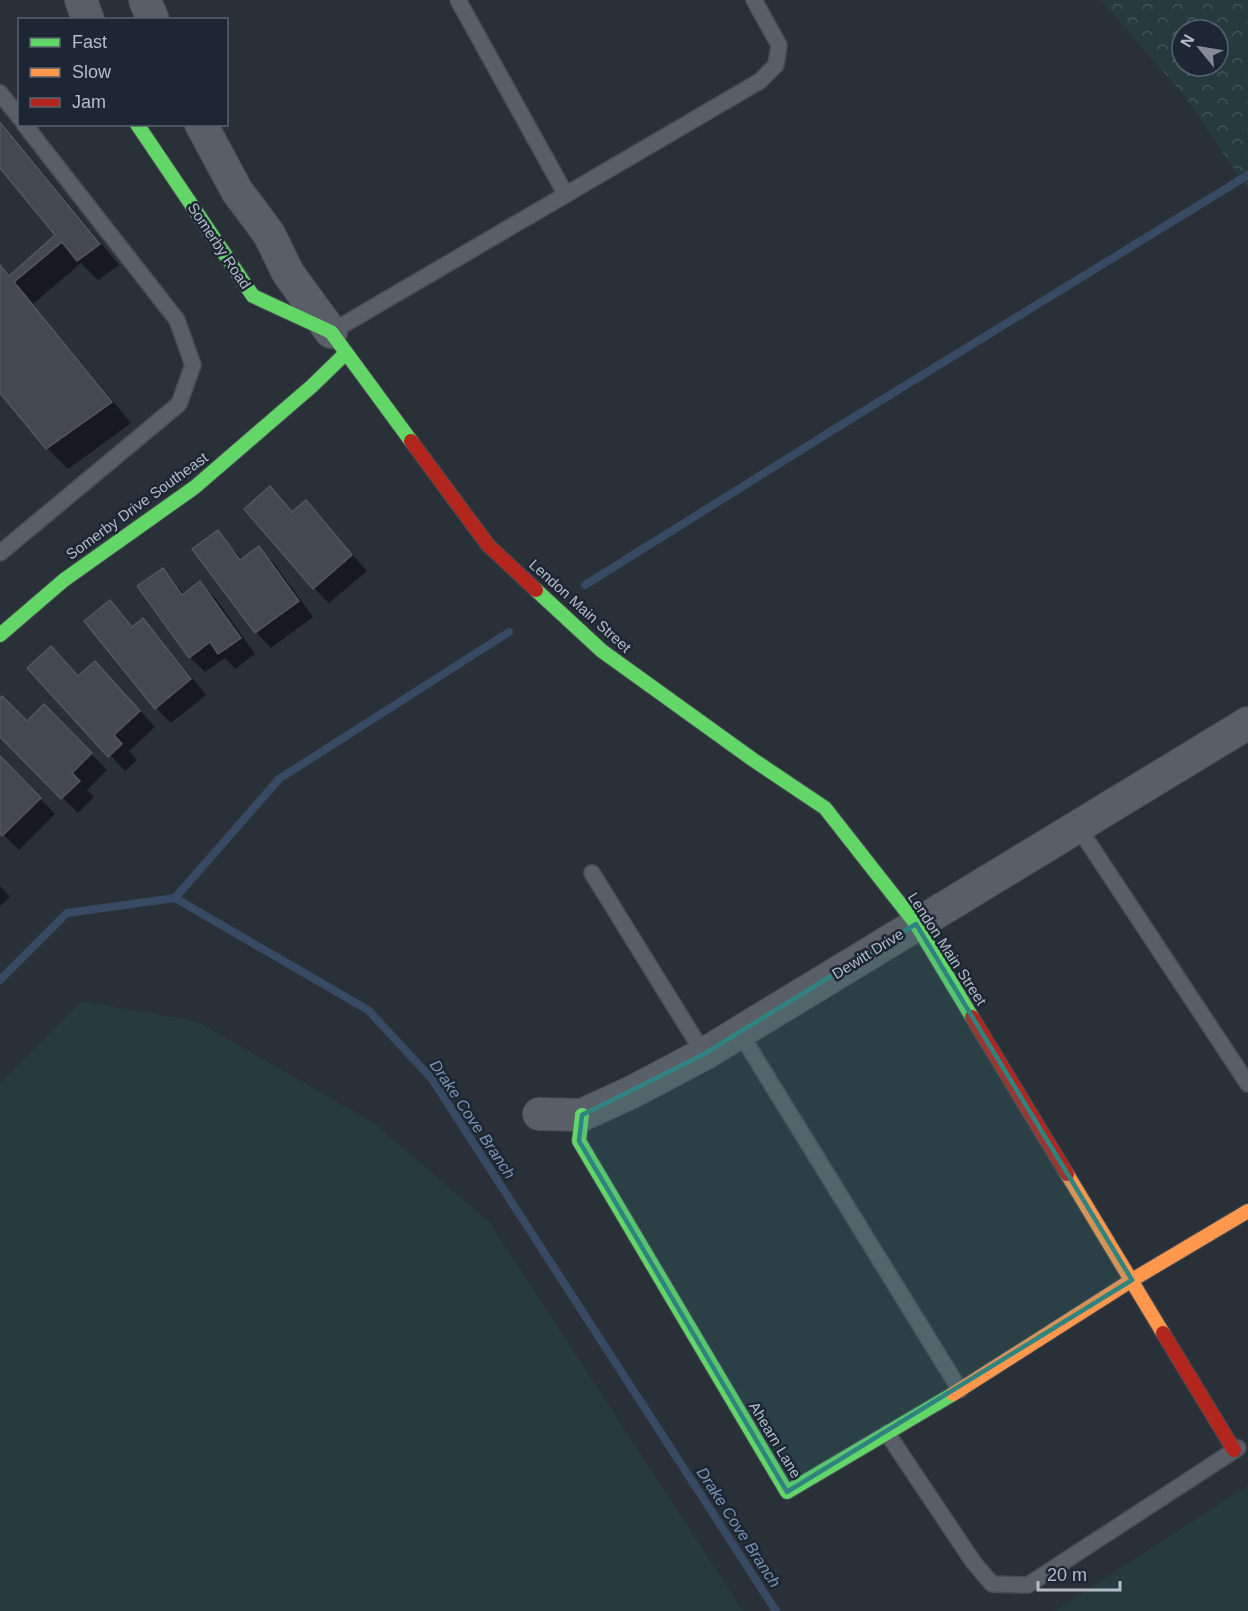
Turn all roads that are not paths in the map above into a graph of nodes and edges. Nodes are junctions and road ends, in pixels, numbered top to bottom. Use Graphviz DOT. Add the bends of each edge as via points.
graph roads {
  1 [pos="81,0"];
  2 [pos="145,0"];
  3 [pos="458,0"];
  4 [pos="754,0"];
  5 [pos="87,18"];
  6 [pos="152,18"];
  7 [pos="0,93"];
  8 [pos="18,116"];
  9 [pos="26,126"];
  10 [pos="138,126"];
  11 [pos="202,126"];
  12 [pos="566,195"];
  13 [pos="339,343"];
  14 [pos="0,553"];
  15 [pos="0,635"];
  16 [pos="1248,723"];
  17 [pos="1078,827"];
  18 [pos="592,873"];
  19 [pos="916,924"];
  20 [pos="740,1033"];
  21 [pos="704,1054"];
  22 [pos="1248,1084"];
  23 [pos="539,1114"];
  24 [pos="582,1115"];
  25 [pos="1248,1211"];
  26 [pos="1132,1280"];
  27 [pos="960,1390"];
  28 [pos="887,1433"];
  29 [pos="1248,1442"];
  30 [pos="1234,1450"];
  1 -- 5 [label="street"];
  2 -- 6 [label="street"];
  3 -- 12 [label="lane"];
  4 -- 12 [label="lane" via="779,45 776,65 760,81"];
  7 -- 8 [label="lane"];
  9 -- 14 [label="lane" via="177,320 193,365 179,404"];
  10 -- 13 [label="street, Somerby Road" via="253,296"];
  11 -- 13 [label="street" via="237,191 269,234 288,273"];
  12 -- 13 [label="lane"];
  13 -- 15 [label="street, Somerby Drive Southeast" via="312,386 195,487 64,580"];
  13 -- 19 [label="street, Lendon Main Street" via="488,545 602,651 825,808"];
  16 -- 17 [label="street, Dewitt Drive"];
  17 -- 19 [label="street, Dewitt Drive"];
  17 -- 22 [label="lane"];
  18 -- 21 [label="lane"];
  19 -- 20 [label="street, Dewitt Drive"];
  19 -- 26 [label="street, Lendon Main Street"];
  20 -- 21 [label="street, Dewitt Drive"];
  20 -- 27 [label="lane"];
  21 -- 24 [label="street, Dewitt Drive"];
  23 -- 24 [label="street, Dewitt Drive"];
  24 -- 28 [label="street, Ahearn Lane" via="579,1141 787,1492"];
  25 -- 26 [label="street, Ahearn Lane"];
  26 -- 27 [label="street, Ahearn Lane"];
  26 -- 30 [label="street, Lendon Main Street"];
  27 -- 28 [label="street, Ahearn Lane"];
  28 -- 30 [label="lane" via="992,1584 1028,1585"];
  29 -- 30 [label="lane"];
}
